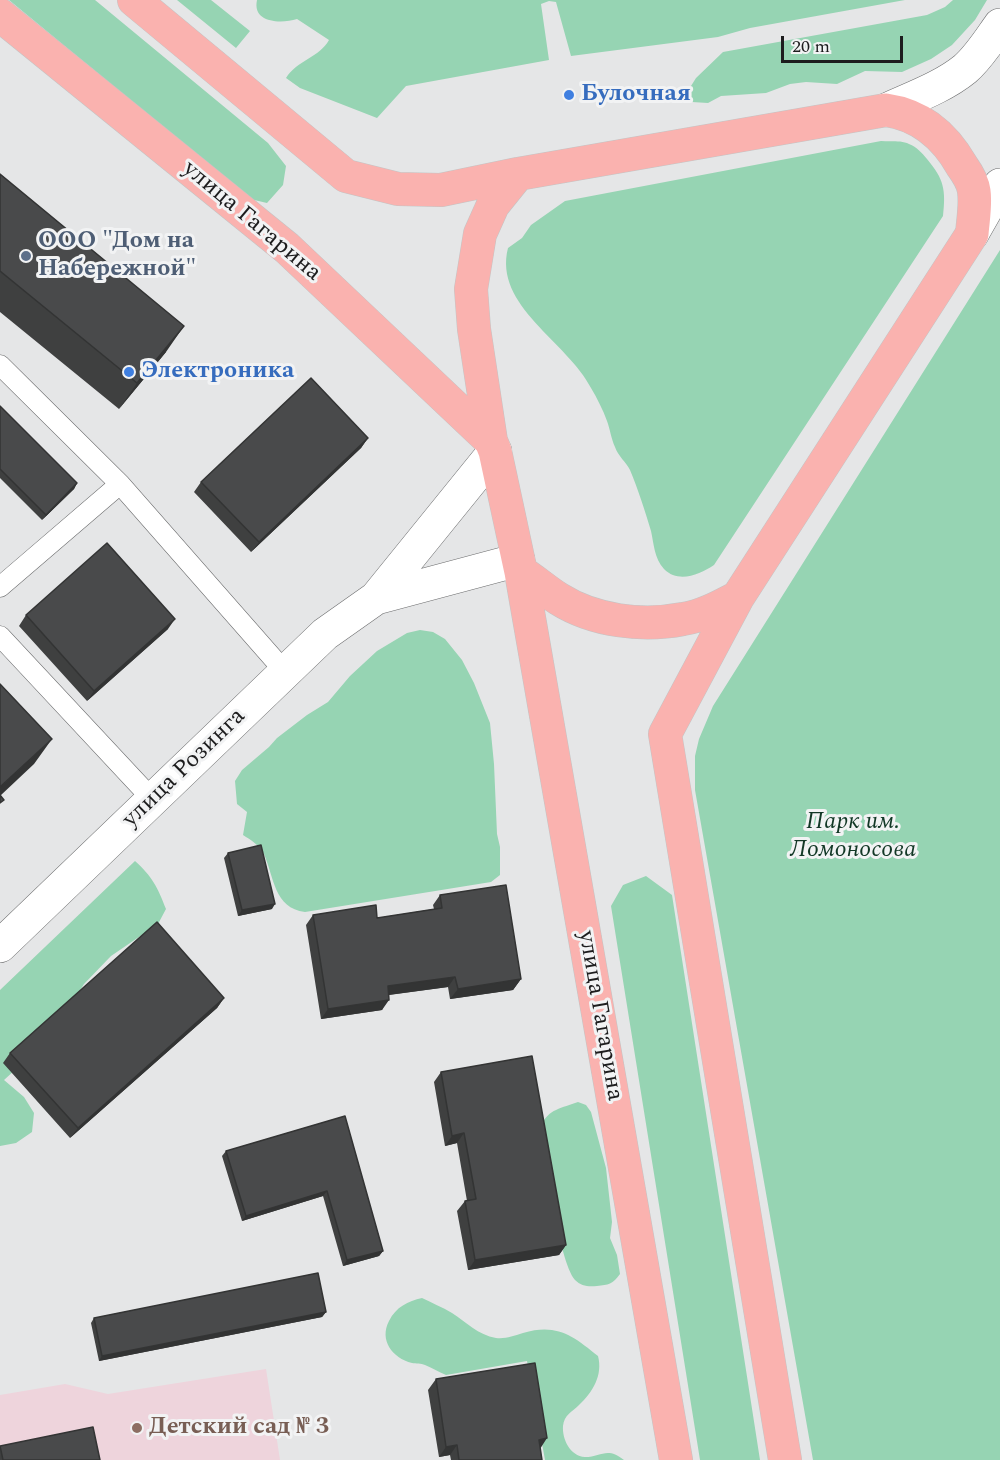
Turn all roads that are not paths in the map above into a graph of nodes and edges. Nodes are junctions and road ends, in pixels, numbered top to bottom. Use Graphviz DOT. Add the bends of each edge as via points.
graph roads {
  1 [pos="134,0"];
  2 [pos="0,15"];
  3 [pos="1000,25"];
  4 [pos="886,110"];
  5 [pos="518,174"];
  6 [pos="1000,185"];
  7 [pos="972,234"];
  8 [pos="0,365"];
  9 [pos="493,446"];
  10 [pos="120,484"];
  11 [pos="520,566"];
  12 [pos="0,586"];
  13 [pos="738,597"];
  14 [pos="376,598"];
  15 [pos="0,636"];
  16 [pos="286,673"];
  17 [pos="153,800"];
  18 [pos="0,946"];
  19 [pos="676,1460"];
  20 [pos="785,1460"];
  1 -- 5 [label="main road" via="346,176 398,189 441,190"];
  2 -- 9 [label="main road, улица Гагарина" via="287,248"];
  3 -- 4 [label="street" via="966,68"];
  4 -- 5 [label="main road"];
  4 -- 7 [label="main road" via="906,114 945,139 974,189"];
  5 -- 9 [label="main road, улица Гагарина" via="493,205 480,234 471,289"];
  6 -- 7 [label="street"];
  7 -- 13 [label="main road"];
  8 -- 10 [label="lane"];
  9 -- 11 [label="main road, улица Гагарина"];
  9 -- 14 [label="street"];
  10 -- 12 [label="lane"];
  10 -- 16 [label="lane"];
  11 -- 13 [label="main road" via="559,599 627,622 684,619"];
  11 -- 14 [label="street"];
  11 -- 19 [label="main road, улица Гагарина"];
  13 -- 20 [label="main road" via="665,734"];
  14 -- 16 [label="street, улица Розинга" via="325,634"];
  15 -- 17 [label="lane"];
  16 -- 17 [label="street, улица Розинга"];
  17 -- 18 [label="street, улица Розинга"];
}
